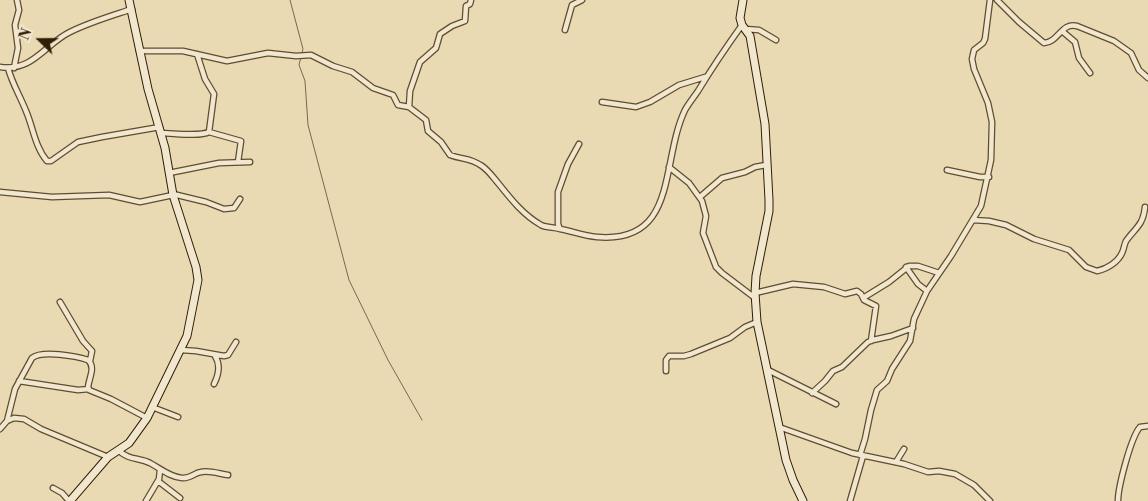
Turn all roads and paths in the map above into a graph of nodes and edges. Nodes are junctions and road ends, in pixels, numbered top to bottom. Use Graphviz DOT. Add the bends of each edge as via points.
graph roads {
  1 [pos="17,0"];
  2 [pos="129,0"];
  3 [pos="471,0"];
  4 [pos="582,0"];
  5 [pos="743,0"];
  6 [pos="990,0"];
  7 [pos="997,0"];
  8 [pos="132,9"];
  9 [pos="744,27"];
  10 [pos="564,30"];
  11 [pos="1062,30"];
  12 [pos="776,40"];
  13 [pos="139,51"];
  14 [pos="197,54"];
  15 [pos="0,67"];
  16 [pos="8,68"];
  17 [pos="14,68"];
  18 [pos="1090,73"];
  19 [pos="705,77"];
  20 [pos="1148,78"];
  21 [pos="602,102"];
  22 [pos="409,107"];
  23 [pos="160,130"];
  24 [pos="209,132"];
  25 [pos="579,144"];
  26 [pos="238,162"];
  27 [pos="250,162"];
  28 [pos="766,165"];
  29 [pos="669,167"];
  30 [pos="947,170"];
  31 [pos="169,172"];
  32 [pos="988,177"];
  33 [pos="0,192"];
  34 [pos="173,195"];
  35 [pos="700,197"];
  36 [pos="240,199"];
  37 [pos="1144,207"];
  38 [pos="973,220"];
  39 [pos="560,229"];
  40 [pos="906,267"];
  41 [pos="939,273"];
  42 [pos="927,291"];
  43 [pos="755,295"];
  44 [pos="863,298"];
  45 [pos="60,302"];
  46 [pos="757,322"];
  47 [pos="912,328"];
  48 [pos="871,341"];
  49 [pos="236,342"];
  50 [pos="181,350"];
  51 [pos="215,356"];
  52 [pos="90,361"];
  53 [pos="768,370"];
  54 [pos="666,371"];
  55 [pos="19,381"];
  56 [pos="214,384"];
  57 [pos="89,389"];
  58 [pos="812,393"];
  59 [pos="836,404"];
  60 [pos="152,407"];
  61 [pos="147,418"];
  62 [pos="178,418"];
  63 [pos="7,421"];
  64 [pos="1148,426"];
  65 [pos="779,427"];
  66 [pos="0,429"];
  67 [pos="904,449"];
  68 [pos="118,450"];
  69 [pos="861,455"];
  70 [pos="108,457"];
  71 [pos="896,462"];
  72 [pos="160,470"];
  73 [pos="228,475"];
  74 [pos="158,481"];
  75 [pos="53,488"];
  76 [pos="180,498"];
  77 [pos="988,500"];
  78 [pos="69,501"];
  79 [pos="146,501"];
  80 [pos="803,501"];
  81 [pos="850,501"];
  82 [pos="1118,501"];
  1 -- 17 [label="street" via="15,25 18,48"];
  2 -- 8 [label="street"];
  3 -- 22 [label="street" via="466,6 465,21 440,34 436,48 420,62 410,91"];
  4 -- 10 [label="street" via="572,6"];
  5 -- 9 [label="street" via="740,18"];
  6 -- 32 [label="street" via="985,39 974,50 972,58 992,122"];
  7 -- 11 [label="street" via="1044,43 1053,41"];
  8 -- 13 [label="street"];
  8 -- 17 [label="street" via="69,32 41,55"];
  9 -- 12 [label="street" via="760,30"];
  9 -- 19 [label="street"];
  9 -- 28 [label="street" via="750,36 765,124"];
  11 -- 18 [label="street" via="1076,42 1079,58"];
  11 -- 20 [label="street" via="1066,26 1077,26 1114,42 1131,53 1139,70"];
  13 -- 14 [label="street" via="172,50"];
  13 -- 23 [label="street"];
  14 -- 22 [label="street" via="227,61 268,53 311,55 352,72 370,85 393,95 398,105"];
  14 -- 24 [label="street" via="214,94"];
  15 -- 16 [label="street"];
  16 -- 17 [label="street"];
  16 -- 23 [label="street" via="47,161 78,142"];
  19 -- 21 [label="street" via="679,85 650,102 636,106"];
  19 -- 29 [label="street" via="683,115"];
  22 -- 39 [label="street" via="426,120 428,131 450,155 472,160 484,168 526,214 541,225"];
  23 -- 24 [label="street"];
  23 -- 31 [label="street"];
  24 -- 26 [label="street" via="241,141"];
  25 -- 39 [label="street" via="558,192"];
  26 -- 27 [label="street"];
  26 -- 31 [label="street"];
  28 -- 35 [label="street" via="722,178"];
  28 -- 43 [label="street" via="769,211"];
  29 -- 35 [label="street" via="690,183"];
  29 -- 39 [label="street" via="656,212 648,224 636,232 608,238"];
  30 -- 32 [label="street"];
  31 -- 34 [label="street"];
  32 -- 38 [label="street" via="981,206"];
  33 -- 34 [label="street" via="52,197 109,195 140,202"];
  34 -- 36 [label="street" via="224,209 234,208"];
  34 -- 50 [label="street" via="198,280 190,329"];
  35 -- 43 [label="street" via="706,216 703,233 716,267"];
  37 -- 38 [label="street" via="1141,222 1127,240 1120,257 1112,265 1097,271 1086,267 1069,250 1034,239 1006,225"];
  38 -- 41 [label="street"];
  40 -- 41 [label="street" via="918,266"];
  40 -- 42 [label="street"];
  40 -- 44 [label="street"];
  41 -- 42 [label="street"];
  42 -- 47 [label="street"];
  43 -- 44 [label="street" via="793,284 824,287 845,294 857,291"];
  43 -- 46 [label="street"];
  44 -- 48 [label="street" via="876,306"];
  45 -- 52 [label="street" via="92,351"];
  46 -- 53 [label="street"];
  46 -- 54 [label="street" via="730,338 691,354 669,356"];
  47 -- 48 [label="street"];
  47 -- 69 [label="street" via="902,356 887,381 877,390"];
  48 -- 58 [label="street"];
  49 -- 51 [label="street" via="228,355"];
  50 -- 51 [label="street"];
  50 -- 60 [label="street"];
  51 -- 56 [label="street" via="219,373"];
  52 -- 55 [label="street" via="76,356 38,354 32,358"];
  52 -- 57 [label="street"];
  53 -- 58 [label="street"];
  53 -- 65 [label="street"];
  55 -- 57 [label="street"];
  55 -- 63 [label="street"];
  57 -- 61 [label="street"];
  58 -- 59 [label="street"];
  60 -- 61 [label="street"];
  60 -- 62 [label="street"];
  61 -- 68 [label="street" via="129,443"];
  63 -- 66 [label="street"];
  63 -- 70 [label="street" via="24,419 41,430"];
  64 -- 82 [label="street" via="1140,427 1135,434 1123,471"];
  65 -- 69 [label="street"];
  65 -- 80 [label="street" via="793,480"];
  67 -- 71 [label="street"];
  68 -- 70 [label="street"];
  68 -- 72 [label="street" via="124,456 150,463"];
  69 -- 71 [label="street"];
  69 -- 81 [label="street"];
  70 -- 78 [label="street"];
  71 -- 77 [label="street" via="928,472 955,474 974,485"];
  72 -- 73 [label="street" via="182,478 200,472"];
  72 -- 74 [label="street"];
  74 -- 76 [label="street"];
  74 -- 79 [label="street"];
  75 -- 78 [label="street"];
}
